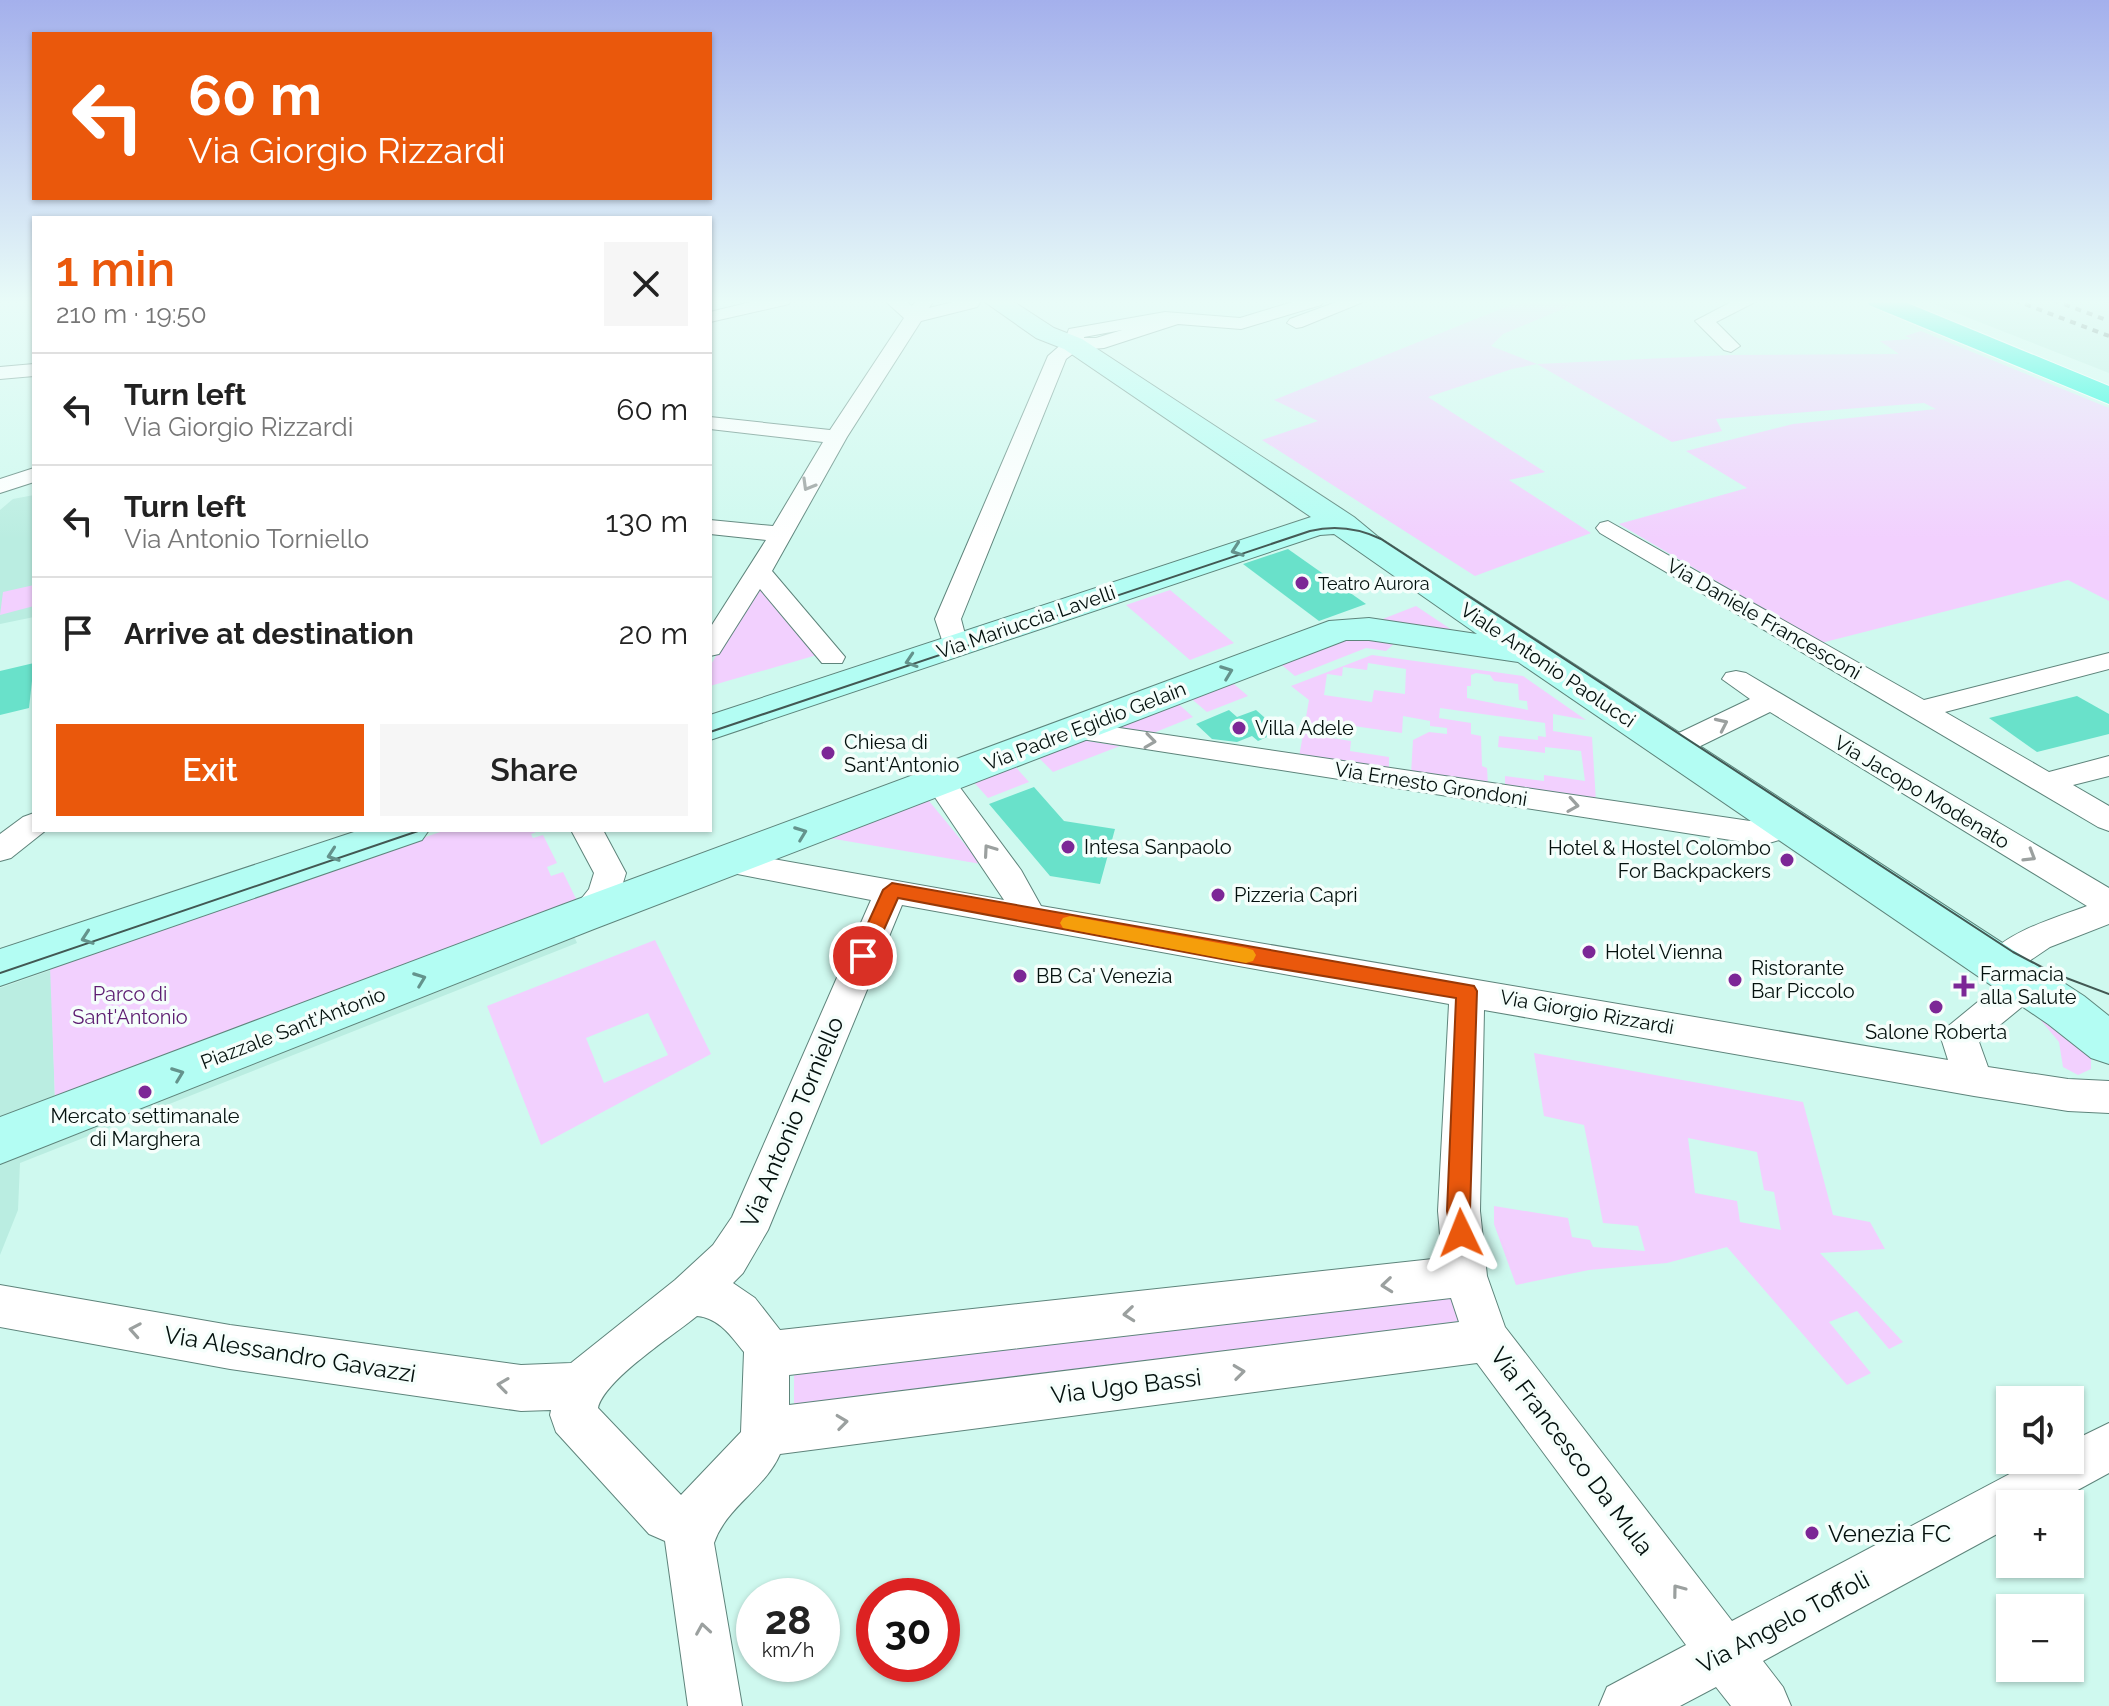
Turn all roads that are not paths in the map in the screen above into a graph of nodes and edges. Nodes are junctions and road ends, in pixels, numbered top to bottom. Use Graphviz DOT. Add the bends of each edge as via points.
graph roads {
  1 [pos="873,380"];
  2 [pos="1048,380"];
  3 [pos="1126,380"];
  4 [pos="2070,380"];
  5 [pos="2109,396"];
  6 [pos="712,423"];
  7 [pos="836,437"];
  8 [pos="32,474"];
  9 [pos="32,475"];
  10 [pos="0,477"];
  11 [pos="0,486"];
  12 [pos="1343,524"];
  13 [pos="712,527"];
  14 [pos="1608,528"];
  15 [pos="780,534"];
  16 [pos="759,572"];
  17 [pos="1437,591"];
  18 [pos="1353,628"];
  19 [pos="712,642"];
  20 [pos="955,646"];
  21 [pos="1530,653"];
  22 [pos="832,657"];
  23 [pos="2109,661"];
  24 [pos="1736,679"];
  25 [pos="1771,700"];
  26 [pos="1920,710"];
  27 [pos="712,727"];
  28 [pos="1072,730"];
  29 [pos="1672,748"];
  30 [pos="2109,766"];
  31 [pos="939,781"];
  32 [pos="2045,783"];
  33 [pos="2109,820"];
  34 [pos="32,826"];
  35 [pos="1789,826"];
  36 [pos="401,832"];
  37 [pos="587,832"];
  38 [pos="0,850"];
  39 [pos="728,862"];
  40 [pos="892,890"];
  41 [pos="598,894"];
  42 [pos="2109,904"];
  43 [pos="2109,911"];
  44 [pos="1030,916"];
  45 [pos="0,968"];
  46 [pos="2012,974"];
  47 [pos="1467,991"];
  48 [pos="2088,1021"];
  49 [pos="2109,1044"];
  50 [pos="2109,1050"];
  51 [pos="1974,1080"];
  52 [pos="2098,1098"];
  53 [pos="0,1141"];
  54 [pos="1465,1276"];
  55 [pos="690,1295"];
  56 [pos="0,1306"];
  57 [pos="1487,1340"];
  58 [pos="767,1351"];
  59 [pos="580,1386"];
  60 [pos="765,1432"];
  61 [pos="2109,1447"];
  62 [pos="700,1512"];
  63 [pos="1725,1653"];
  64 [pos="715,1706"];
  65 [pos="1626,1706"];
  66 [pos="1764,1706"];
  1 -- 7 [label="street"];
  2 -- 20 [label="street" via="948,619"];
  3 -- 12 [label="street, Viale Antonio Paolucci"];
  4 -- 5 [label="highway"];
  6 -- 7 [label="street"];
  7 -- 15 [label="street, one-way"];
  8 -- 10 [label="street"];
  9 -- 11 [label="street"];
  12 -- 17 [label="street, Viale Antonio Paolucci"];
  12 -- 20 [label="street, Via Mariuccia Lavelli, one-way" via="1317,525 1282,536"];
  13 -- 15 [label="street"];
  14 -- 26 [label="street, Via Daniele Francesconi"];
  15 -- 16 [label="street"];
  16 -- 19 [label="street"];
  16 -- 22 [label="street"];
  17 -- 18 [label="street, Via Padre Egidio Gelain" via="1367,617"];
  17 -- 21 [label="street, Viale Antonio Paolucci"];
  18 -- 21 [label="street, Via Padre Egidio Gelain"];
  28 -- 18 [label="street, Via Padre Egidio Gelain, one-way"];
  20 -- 27 [label="street, Via Mariuccia Lavelli, one-way"];
  21 -- 29 [label="street, Viale Antonio Paolucci"];
  23 -- 26 [label="street"];
  24 -- 25 [label="street, Via Jacopo Modenato"];
  29 -- 25 [label="street, one-way"];
  25 -- 42 [label="street, Via Jacopo Modenato, one-way"];
  26 -- 32 [label="street, Via Daniele Francesconi"];
  28 -- 31 [label="street, Via Padre Egidio Gelain"];
  28 -- 35 [label="street, Via Ernesto Grondoni, one-way" via="1750,832"];
  29 -- 35 [label="street, Viale Antonio Paolucci"];
  30 -- 32 [label="street"];
  39 -- 31 [label="street, Via Padre Egidio Gelain, one-way"];
  44 -- 31 [label="street, one-way"];
  32 -- 33 [label="street, Via Daniele Francesconi"];
  34 -- 38 [label="street"];
  35 -- 46 [label="street, Viale Antonio Paolucci"];
  36 -- 45 [label="street, one-way"];
  37 -- 41 [label="street"];
  39 -- 40 [label="street, Via Giorgio Rizzardi"];
  39 -- 41 [label="street, Piazzale Sant'Antonio" via="670,882"];
  40 -- 44 [label="street, Via Giorgio Rizzardi"];
  40 -- 55 [label="street, Via Antonio Torniello" via="747,1230 728,1259"];
  53 -- 41 [label="street, Piazzale Sant'Antonio, one-way"];
  43 -- 46 [label="street" via="2038,938"];
  44 -- 47 [label="street, Via Giorgio Rizzardi"];
  46 -- 48 [label="street, Viale Antonio Paolucci"];
  46 -- 51 [label="street" via="1959,1038"];
  47 -- 51 [label="street, Via Giorgio Rizzardi"];
  47 -- 54 [label="street, Via Francesco Da Mula" via="1459,1211"];
  48 -- 49 [label="street, Viale Antonio Paolucci"];
  48 -- 50 [label="street"];
  51 -- 52 [label="street, Via Giorgio Rizzardi"];
  54 -- 57 [label="street, Via Francesco Da Mula"];
  54 -- 58 [label="street, one-way" via="786,1353"];
  55 -- 58 [label="street" via="716,1297 727,1305 760,1336"];
  55 -- 59 [label="street"];
  59 -- 56 [label="street, Via Alessandro Gavazzi, one-way" via="491,1384 230,1347"];
  60 -- 57 [label="street, Via Ugo Bassi, one-way"];
  63 -- 57 [label="street, Via Francesco Da Mula, one-way"];
  58 -- 60 [label="street"];
  59 -- 62 [label="street" via="573,1415 666,1517 681,1520"];
  60 -- 62 [label="street" via="756,1454"];
  61 -- 63 [label="street, Via Angelo Toffoli"];
  64 -- 62 [label="street, one-way" via="689,1543"];
  63 -- 65 [label="street, Via Angelo Toffoli"];
  63 -- 66 [label="street, Via Francesco Da Mula"];
}
